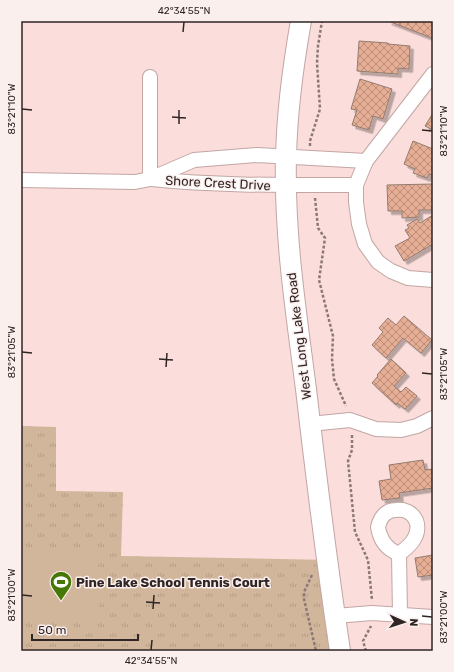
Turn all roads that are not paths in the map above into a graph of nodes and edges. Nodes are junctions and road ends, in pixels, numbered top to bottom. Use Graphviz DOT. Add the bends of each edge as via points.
graph roads {
  1 [pos="301,21"];
  2 [pos="433,74"];
  3 [pos="150,77"];
  4 [pos="286,157"];
  5 [pos="366,161"];
  6 [pos="150,179"];
  7 [pos="21,180"];
  8 [pos="286,185"];
  9 [pos="356,185"];
  10 [pos="433,280"];
  11 [pos="433,418"];
  12 [pos="310,424"];
  13 [pos="399,554"];
  14 [pos="400,615"];
  15 [pos="335,616"];
  16 [pos="433,617"];
  17 [pos="340,651"];
  1 -- 4 [label="main road, West Long Lake Road" via="287,118"];
  2 -- 5 [label="street"];
  3 -- 6 [label="street"];
  4 -- 5 [label="street, Shore Crest Drive"];
  4 -- 6 [label="street, Shore Crest Drive" via="257,155 194,160"];
  4 -- 8 [label="main road, West Long Lake Road"];
  5 -- 9 [label="street"];
  6 -- 7 [label="street, Shore Crest Drive" via="135,182"];
  6 -- 8 [label="street, Shore Crest Drive" via="192,183"];
  8 -- 9 [label="street, Shore Crest Drive"];
  8 -- 12 [label="main road, West Long Lake Road" via="289,251"];
  9 -- 10 [label="street" via="359,224 365,244 378,262 408,278"];
  11 -- 12 [label="street" via="401,430 376,429 350,420"];
  12 -- 15 [label="main road, West Long Lake Road"];
  13 -- 14 [label="street"];
  14 -- 15 [label="street" via="372,613"];
  14 -- 16 [label="street"];
  15 -- 17 [label="main road, West Long Lake Road"];
}
